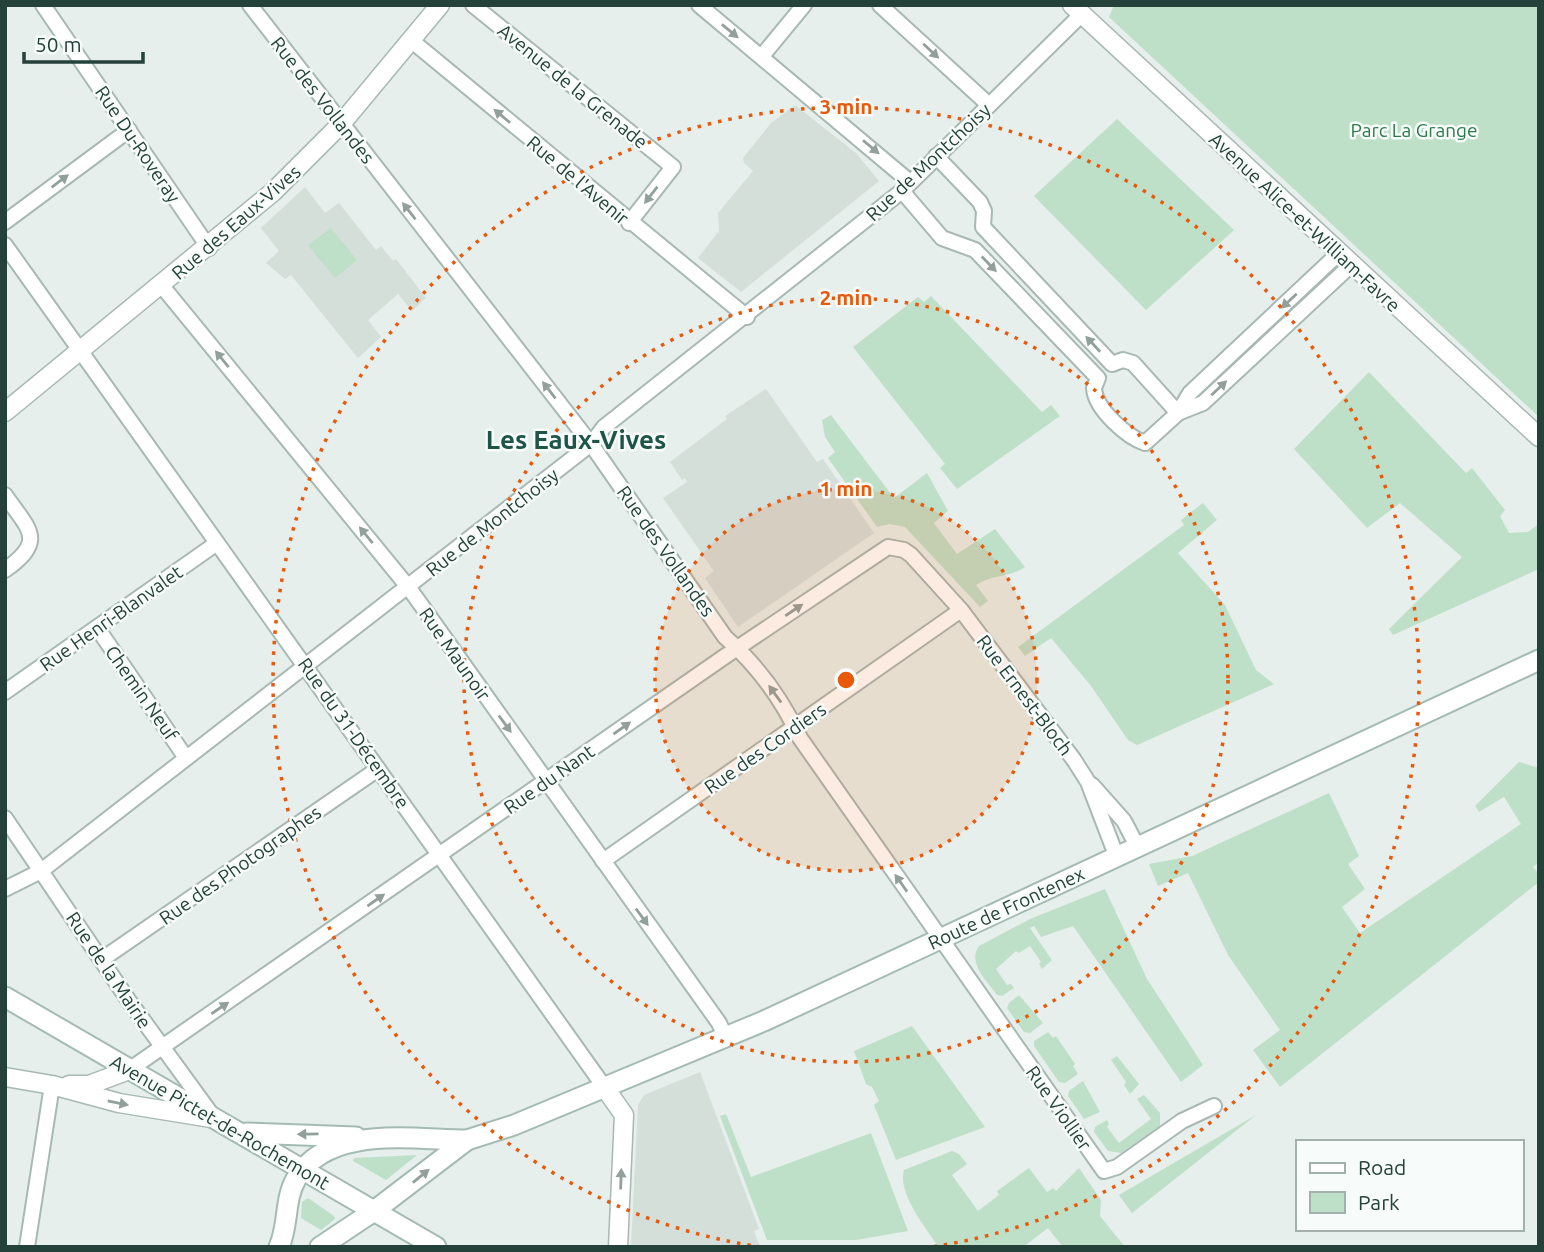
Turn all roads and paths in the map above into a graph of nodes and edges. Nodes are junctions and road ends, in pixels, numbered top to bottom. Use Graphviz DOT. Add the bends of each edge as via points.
graph roads {
  1 [pos="43,5"];
  2 [pos="250,5"];
  3 [pos="440,5"];
  4 [pos="473,5"];
  5 [pos="699,5"];
  6 [pos="804,5"];
  7 [pos="880,5"];
  8 [pos="1077,10"];
  9 [pos="412,41"];
  10 [pos="762,57"];
  11 [pos="989,105"];
  12 [pos="341,124"];
  13 [pos="129,130"];
  14 [pos="936,156"];
  15 [pos="906,187"];
  16 [pos="5,222"];
  17 [pos="629,223"];
  18 [pos="983,227"];
  19 [pos="5,245"];
  20 [pos="963,245"];
  21 [pos="209,248"];
  22 [pos="1344,260"];
  23 [pos="162,286"];
  24 [pos="747,317"];
  25 [pos="82,350"];
  26 [pos="1112,364"];
  27 [pos="1098,378"];
  28 [pos="5,412"];
  29 [pos="1178,414"];
  30 [pos="1539,437"];
  31 [pos="591,444"];
  32 [pos="5,495"];
  33 [pos="217,544"];
  34 [pos="5,570"];
  35 [pos="409,588"];
  36 [pos="961,610"];
  37 [pos="97,629"];
  38 [pos="738,649"];
  39 [pos="1539,660"];
  40 [pos="307,665"];
  41 [pos="5,692"];
  42 [pos="795,728"];
  43 [pos="186,758"];
  44 [pos="378,769"];
  45 [pos="546,781"];
  46 [pos="1088,782"];
  47 [pos="5,818"];
  48 [pos="1137,846"];
  49 [pos="440,855"];
  50 [pos="1116,855"];
  51 [pos="603,861"];
  52 [pos="41,871"];
  53 [pos="5,888"];
  54 [pos="941,938"];
  55 [pos="101,960"];
  56 [pos="5,997"];
  57 [pos="726,1038"];
  58 [pos="163,1047"];
  59 [pos="129,1069"];
  60 [pos="5,1077"];
  61 [pos="52,1085"];
  62 [pos="605,1088"];
  63 [pos="1214,1106"];
  64 [pos="215,1119"];
  65 [pos="235,1130"];
  66 [pos="376,1139"];
  67 [pos="467,1140"];
  68 [pos="303,1170"];
  69 [pos="374,1211"];
  70 [pos="286,1215"];
  71 [pos="27,1247"];
  72 [pos="279,1247"];
  73 [pos="293,1247"];
  74 [pos="320,1247"];
  75 [pos="436,1247"];
  76 [pos="618,1247"];
  1 -- 13 [label="street, Rue Du-Roveray"];
  2 -- 12 [label="street, Rue des Vollandes"];
  3 -- 9 [label="street, Rue des Eaux-Vives"];
  4 -- 17 [label="street, Avenue de la Grenade, one-way" via="673,167"];
  5 -- 10 [label="street, one-way"];
  6 -- 10 [label="street"];
  7 -- 11 [label="street, one-way"];
  8 -- 11 [label="street, Rue de Montchoisy"];
  8 -- 22 [label="street, Avenue Alice-et-William-Favre"];
  9 -- 12 [label="street, Rue des Eaux-Vives"];
  17 -- 9 [label="street, Rue de l'Avenir, one-way"];
  10 -- 15 [label="street, one-way"];
  11 -- 14 [label="street, Rue de Montchoisy"];
  12 -- 21 [label="street, Rue des Eaux-Vives"];
  31 -- 12 [label="street, Rue des Vollandes, one-way"];
  16 -- 13 [label="street, one-way"];
  13 -- 21 [label="street, Rue Du-Roveray"];
  14 -- 15 [label="street, Rue de Montchoisy"];
  14 -- 18 [label="street" via="980,202"];
  15 -- 20 [label="street" via="942,238"];
  15 -- 24 [label="street, Rue de Montchoisy"];
  17 -- 24 [label="street, Rue de l'Avenir"];
  18 -- 20 [label="street"];
  26 -- 18 [label="street, one-way"];
  19 -- 25 [label="street, Rue du 31-Décembre"];
  20 -- 27 [label="street, one-way" via="975,250"];
  21 -- 23 [label="street, Rue des Eaux-Vives"];
  22 -- 29 [label="street" via="1191,393"];
  22 -- 30 [label="street, Avenue Alice-et-William-Favre"];
  23 -- 25 [label="street, Rue des Eaux-Vives"];
  35 -- 23 [label="street, Rue Maunoir, one-way"];
  24 -- 31 [label="street, Rue de Montchoisy" via="604,427"];
  25 -- 28 [label="street, Rue des Eaux-Vives"];
  25 -- 33 [label="street, Rue du 31-Décembre"];
  26 -- 27 [label="street"];
  26 -- 29 [label="street" via="1133,363"];
  27 -- 29 [label="street" via="1094,388 1098,403 1132,439 1145,443"];
  31 -- 35 [label="street, Rue de Montchoisy"];
  31 -- 38 [label="street, Rue des Vollandes" via="725,637"];
  32 -- 34 [label="street" via="30,533 30,546"];
  33 -- 37 [label="street, Rue Henri-Blanvalet"];
  33 -- 40 [label="street, Rue du 31-Décembre"];
  35 -- 40 [label="street, Rue de Montchoisy"];
  35 -- 45 [label="street, Rue Maunoir, one-way"];
  38 -- 36 [label="street, Rue du Nant, one-way" via="888,547 911,555"];
  36 -- 42 [label="street, Rue des Cordiers"];
  36 -- 46 [label="street, Rue Ernest-Bloch"];
  37 -- 41 [label="street, Rue Henri-Blanvalet"];
  37 -- 43 [label="street, Chemin Neuf"];
  42 -- 38 [label="street, Rue des Vollandes, one-way"];
  45 -- 38 [label="street, Rue du Nant, one-way"];
  39 -- 48 [label="main road, Route de Frontenex"];
  40 -- 43 [label="street, Rue de Montchoisy"];
  40 -- 44 [label="street, Rue du 31-Décembre"];
  42 -- 51 [label="street, Rue des Cordiers"];
  54 -- 42 [label="street, Rue des Vollandes, one-way"];
  43 -- 52 [label="street, Rue de Montchoisy"];
  44 -- 49 [label="street, Rue du 31-Décembre"];
  44 -- 55 [label="street, Rue des Photographes"];
  45 -- 49 [label="street, Rue du Nant"];
  45 -- 51 [label="street, Rue Maunoir"];
  46 -- 48 [label="street, Rue Ernest-Bloch" via="1124,821"];
  46 -- 50 [label="street, Rue Ernest-Bloch"];
  47 -- 52 [label="street, Rue de la Mairie"];
  48 -- 50 [label="main road, Route de Frontenex"];
  58 -- 49 [label="street, Rue du Nant, one-way"];
  49 -- 62 [label="street, Rue du 31-Décembre"];
  50 -- 54 [label="main road, Route de Frontenex"];
  51 -- 57 [label="street, Rue Maunoir, one-way"];
  52 -- 53 [label="street, Rue de Montchoisy"];
  52 -- 55 [label="street, Rue de la Mairie"];
  54 -- 57 [label="main road, Route de Frontenex"];
  54 -- 63 [label="street, Rue Viollier" via="1104,1171"];
  55 -- 58 [label="street, Rue de la Mairie"];
  56 -- 59 [label="main road, Avenue Pictet-de-Rochemont"];
  57 -- 62 [label="main road, Route de Frontenex"];
  58 -- 59 [label="street, Rue du Nant"];
  58 -- 64 [label="street, Rue de la Mairie"];
  59 -- 61 [label="street" via="89,1085"];
  59 -- 64 [label="main road, Avenue Pictet-de-Rochemont"];
  60 -- 61 [label="street"];
  61 -- 64 [label="street, one-way" via="106,1101"];
  61 -- 71 [label="street"];
  62 -- 67 [label="main road, Route de Frontenex"];
  76 -- 62 [label="street, Rue du 31-Décembre, one-way" via="624,1115"];
  64 -- 65 [label="main road, Avenue Pictet-de-Rochemont"];
  66 -- 65 [label="main road, one-way" via="325,1134 265,1136"];
  65 -- 68 [label="main road, Avenue Pictet-de-Rochemont"];
  66 -- 67 [label="main road"];
  66 -- 68 [label="main road" via="335,1147"];
  69 -- 67 [label="main road, one-way"];
  68 -- 69 [label="main road, Avenue Pictet-de-Rochemont"];
  68 -- 70 [label="main road" via="291,1191"];
  69 -- 74 [label="main road"];
  69 -- 75 [label="main road, Avenue Pictet-de-Rochemont"];
  70 -- 72 [label="main road"];
  70 -- 73 [label="main road"];
}
